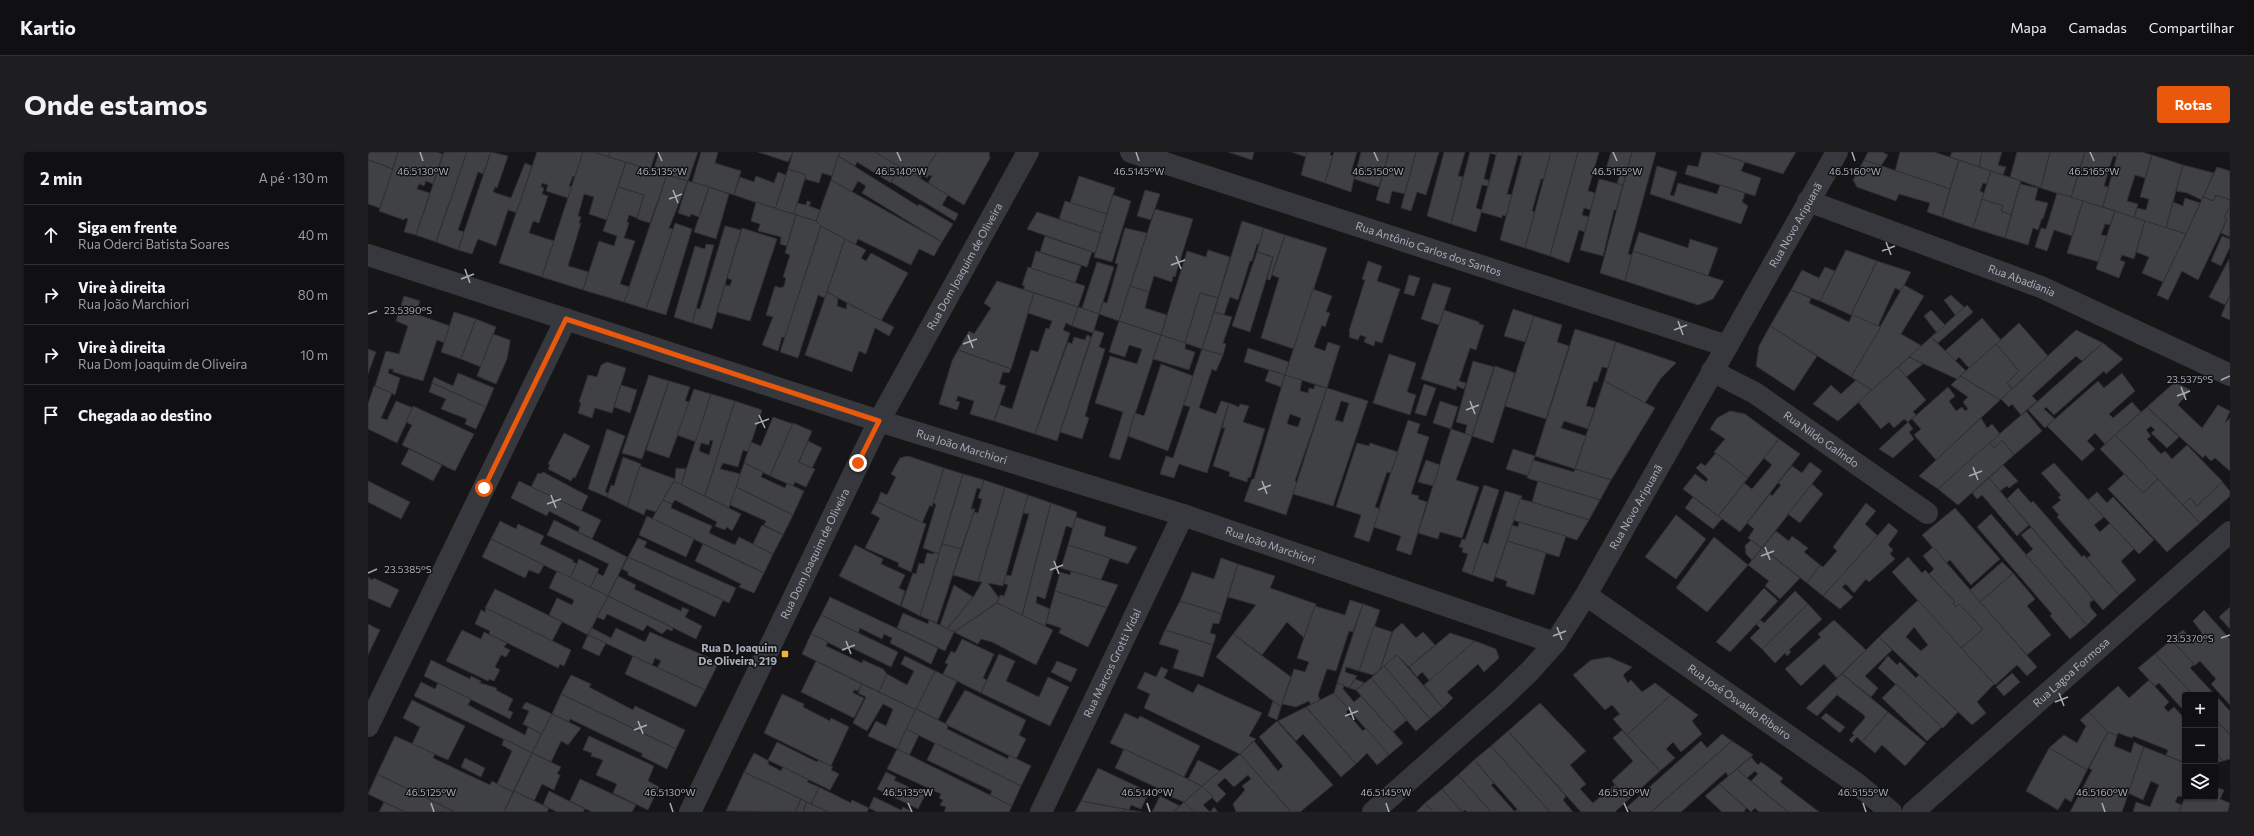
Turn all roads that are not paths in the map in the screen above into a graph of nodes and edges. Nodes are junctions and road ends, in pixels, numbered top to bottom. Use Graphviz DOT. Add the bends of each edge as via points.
graph roads {
  1 [pos="1028,152"];
  2 [pos="1131,152"];
  3 [pos="1837,152"];
  4 [pos="1808,201"];
  5 [pos="368,255"];
  6 [pos="566,319"];
  7 [pos="1727,346"];
  8 [pos="1712,371"];
  9 [pos="2230,375"];
  10 [pos="879,421"];
  11 [pos="1927,513"];
  12 [pos="1183,515"];
  13 [pos="2230,532"];
  14 [pos="1586,595"];
  15 [pos="1555,643"];
  16 [pos="368,726"];
  17 [pos="690,812"];
  18 [pos="1041,812"];
  19 [pos="1373,812"];
  20 [pos="1891,812"];
  21 [pos="1912,812"];
  1 -- 10 [label="street, Rua Dom Joaquim de Oliveira"];
  2 -- 7 [label="street, Rua Antônio Carlos dos Santos"];
  3 -- 4 [label="street, Rua Novo Aripuanã"];
  4 -- 7 [label="street, Rua Novo Aripuanã"];
  4 -- 9 [label="street, Rua Abadiania" via="2041,287"];
  5 -- 6 [label="street, Rua João Marchiori"];
  6 -- 10 [label="street, Rua João Marchiori"];
  6 -- 16 [label="street"];
  7 -- 8 [label="street, Rua Novo Aripuanã"];
  8 -- 11 [label="street, Rua Nildo Galindo" via="1755,393"];
  8 -- 14 [label="street, Rua Novo Aripuanã"];
  10 -- 12 [label="street, Rua João Marchiori"];
  10 -- 17 [label="street, Rua Dom Joaquim de Oliveira"];
  12 -- 15 [label="street, Rua João Marchiori"];
  12 -- 18 [label="street, Rua Marcos Grotti Vidal"];
  13 -- 21 [label="street, Rua Lagoa Formosa"];
  14 -- 15 [label="street, Rua Novo Aripuanã"];
  14 -- 20 [label="street, Rua José Osvaldo Ribeiro" via="1856,783"];
  15 -- 19 [label="street, Rua Novo Aripuanã" via="1504,696"];
}
